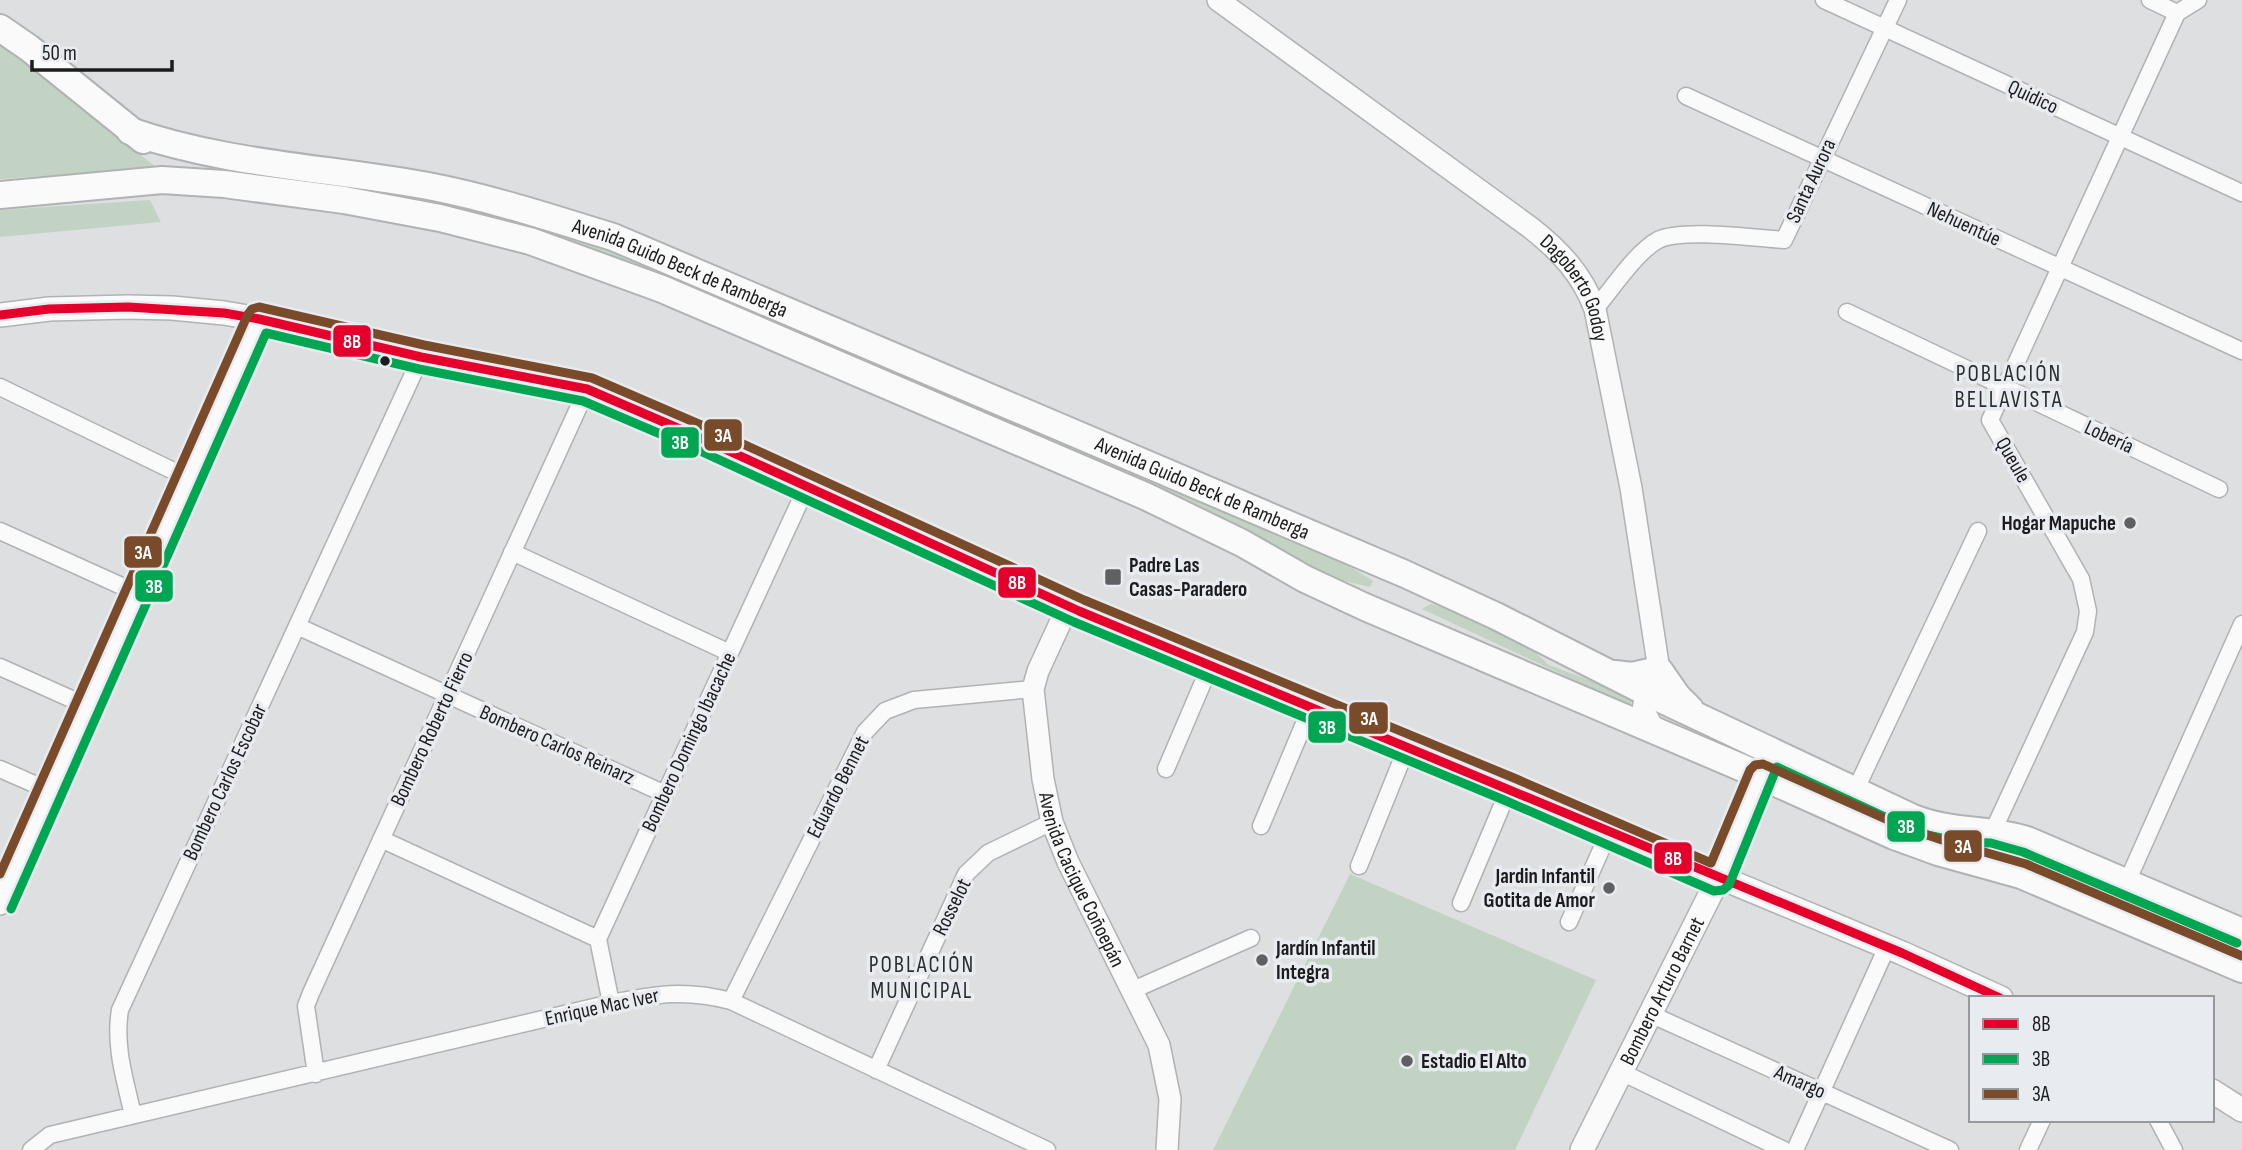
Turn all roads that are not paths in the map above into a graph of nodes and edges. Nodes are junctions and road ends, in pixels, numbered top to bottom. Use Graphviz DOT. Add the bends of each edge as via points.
graph roads {
  1 [pos="1218,0"];
  2 [pos="1824,0"];
  3 [pos="1898,0"];
  4 [pos="2150,0"];
  5 [pos="2199,0"];
  6 [pos="2177,13"];
  7 [pos="0,28"];
  8 [pos="1884,28"];
  9 [pos="1686,96"];
  10 [pos="130,131"];
  11 [pos="2120,137"];
  12 [pos="1822,159"];
  13 [pos="224,184"];
  14 [pos="2242,193"];
  15 [pos="0,195"];
  16 [pos="2060,268"];
  17 [pos="1595,309"];
  18 [pos="1847,312"];
  19 [pos="0,315"];
  20 [pos="259,319"];
  21 [pos="2242,351"];
  22 [pos="421,357"];
  23 [pos="0,387"];
  24 [pos="2005,388"];
  25 [pos="587,389"];
  26 [pos="188,478"];
  27 [pos="807,486"];
  28 [pos="2219,489"];
  29 [pos="0,531"];
  30 [pos="1978,531"];
  31 [pos="512,552"];
  32 [pos="1405,574"];
  33 [pos="137,593"];
  34 [pos="1068,606"];
  35 [pos="1386,616"];
  36 [pos="2242,624"];
  37 [pos="297,626"];
  38 [pos="730,653"];
  39 [pos="1210,666"];
  40 [pos="0,667"];
  41 [pos="1652,681"];
  42 [pos="1033,689"];
  43 [pos="447,695"];
  44 [pos="87,706"];
  45 [pos="1311,707"];
  46 [pos="1655,731"];
  47 [pos="1407,747"];
  48 [pos="1771,750"];
  49 [pos="0,769"];
  50 [pos="1166,769"];
  51 [pos="1761,776"];
  52 [pos="1509,789"];
  53 [pos="50,791"];
  54 [pos="1855,791"];
  55 [pos="665,794"];
  56 [pos="1052,822"];
  57 [pos="1261,826"];
  58 [pos="1993,831"];
  59 [pos="1609,832"];
  60 [pos="381,839"];
  61 [pos="1359,866"];
  62 [pos="7,871"];
  63 [pos="1718,878"];
  64 [pos="2127,882"];
  65 [pos="1461,903"];
  66 [pos="0,904"];
  67 [pos="2113,914"];
  68 [pos="1569,922"];
  69 [pos="2242,932"];
  70 [pos="1251,938"];
  71 [pos="598,939"];
  72 [pos="1887,947"];
  73 [pos="2242,969"];
  74 [pos="1132,990"];
  75 [pos="1997,996"];
  76 [pos="731,1002"];
  77 [pos="611,1003"];
  78 [pos="1650,1014"];
  79 [pos="876,1070"];
  80 [pos="1621,1072"];
  81 [pos="316,1074"];
  82 [pos="1822,1092"];
  83 [pos="2214,1092"];
  84 [pos="2242,1110"];
  85 [pos="133,1115"];
  86 [pos="2041,1122"];
  87 [pos="2159,1122"];
  88 [pos="31,1150"];
  89 [pos="1047,1150"];
  90 [pos="1167,1150"];
  91 [pos="1582,1150"];
  92 [pos="1784,1150"];
  93 [pos="1795,1150"];
  94 [pos="1950,1150"];
  95 [pos="2028,1150"];
  96 [pos="2174,1150"];
  1 -- 17 [label="street, Dagoberto Godoy" via="1554,247 1577,273"];
  2 -- 8 [label="street, Quidico"];
  3 -- 8 [label="street, Santa Aurora"];
  4 -- 6 [label="street"];
  5 -- 6 [label="street"];
  6 -- 11 [label="street, Queule"];
  7 -- 10 [label="main road, Avenida Guido Beck de Ramberga"];
  8 -- 11 [label="street, Quidico"];
  8 -- 12 [label="street, Santa Aurora"];
  9 -- 12 [label="street, Nehuentúe"];
  10 -- 13 [label="main road, Avenida Guido Beck de Ramberga" via="179,167"];
  10 -- 32 [label="main road, Avenida Guido Beck de Ramberga" via="206,151 435,187 612,237"];
  11 -- 14 [label="street, Quidico"];
  11 -- 16 [label="street, Queule"];
  12 -- 16 [label="street, Nehuentúe"];
  12 -- 17 [label="street, Santa Aurora" via="1784,240 1678,234 1659,239"];
  13 -- 15 [label="main road, Avenida Guido Beck de Ramberga" via="162,180"];
  13 -- 35 [label="main road, Avenida Guido Beck de Ramberga" via="440,218 530,242 662,289 1144,496"];
  16 -- 21 [label="street, Nehuentúe"];
  16 -- 24 [label="street, Queule"];
  17 -- 41 [label="street, Dagoberto Godoy" via="1631,488"];
  18 -- 24 [label="street, Lobería"];
  19 -- 20 [label="main road" via="139,307"];
  20 -- 22 [label="main road"];
  20 -- 26 [label="street"];
  22 -- 25 [label="main road"];
  22 -- 37 [label="street, Bombero Carlos Escobar"];
  23 -- 26 [label="street"];
  24 -- 28 [label="street, Lobería"];
  24 -- 58 [label="street, Queule" via="1990,420 2081,579 2088,611 2085,632"];
  25 -- 27 [label="main road"];
  25 -- 31 [label="street, Bombero Roberto Fierro"];
  26 -- 33 [label="street"];
  27 -- 34 [label="main road"];
  27 -- 38 [label="street, Bombero Domingo Ibacache"];
  29 -- 33 [label="street"];
  30 -- 54 [label="street"];
  31 -- 38 [label="street"];
  31 -- 43 [label="street, Bombero Roberto Fierro"];
  32 -- 35 [label="main road"];
  32 -- 41 [label="main road, Avenida Guido Beck de Ramberga" via="1604,671"];
  33 -- 44 [label="street"];
  34 -- 39 [label="main road"];
  34 -- 42 [label="street, Avenida Cacique Coñoepán"];
  35 -- 46 [label="main road, Avenida Guido Beck de Ramberga"];
  36 -- 64 [label="street"];
  37 -- 43 [label="street, Bombero Carlos Reinarz"];
  37 -- 85 [label="street, Bombero Carlos Escobar" via="120,1010 118,1048"];
  38 -- 55 [label="street, Bombero Domingo Ibacache"];
  39 -- 45 [label="main road"];
  39 -- 50 [label="street"];
  40 -- 44 [label="street"];
  41 -- 46 [label="street, Dagoberto Godoy" via="1643,710"];
  41 -- 48 [label="main road" via="1702,718"];
  42 -- 56 [label="street, Avenida Cacique Coñoepán"];
  42 -- 76 [label="street, Eduardo Bennet" via="914,700 894,706 874,721"];
  43 -- 55 [label="street, Bombero Carlos Reinarz"];
  43 -- 60 [label="street, Bombero Roberto Fierro"];
  44 -- 53 [label="street"];
  45 -- 47 [label="main road"];
  45 -- 57 [label="street"];
  46 -- 51 [label="main road, Avenida Guido Beck de Ramberga"];
  47 -- 52 [label="main road"];
  47 -- 61 [label="street"];
  48 -- 51 [label="main road, Bombero Arturo Barnet"];
  48 -- 54 [label="main road"];
  49 -- 53 [label="street"];
  51 -- 63 [label="main road, Bombero Arturo Barnet"];
  51 -- 67 [label="main road, Avenida Guido Beck de Ramberga" via="1894,836 2021,875"];
  52 -- 59 [label="main road"];
  52 -- 65 [label="street"];
  53 -- 62 [label="street"];
  54 -- 58 [label="main road" via="1926,823"];
  55 -- 71 [label="street, Bombero Domingo Ibacache"];
  56 -- 74 [label="street, Avenida Cacique Coñoepán"];
  56 -- 79 [label="street, Rosselot" via="988,853 966,874"];
  58 -- 64 [label="main road" via="2027,840"];
  59 -- 63 [label="main road"];
  59 -- 68 [label="street"];
  60 -- 71 [label="street"];
  60 -- 81 [label="street, Bombero Roberto Fierro" via="306,1006"];
  62 -- 66 [label="street"];
  63 -- 72 [label="main road"];
  63 -- 78 [label="main road, Bombero Arturo Barnet"];
  64 -- 67 [label="main road"];
  64 -- 69 [label="main road"];
  67 -- 73 [label="main road, Avenida Guido Beck de Ramberga"];
  70 -- 74 [label="street"];
  71 -- 77 [label="street"];
  72 -- 75 [label="main road"];
  72 -- 82 [label="street"];
  74 -- 90 [label="street, Avenida Cacique Coñoepán" via="1164,1062 1170,1099"];
  76 -- 77 [label="street, Enrique Mac Iver" via="680,992"];
  76 -- 79 [label="street, Enrique Mac Iver"];
  77 -- 81 [label="street, Enrique Mac Iver"];
  78 -- 80 [label="main road, Bombero Arturo Barnet"];
  78 -- 82 [label="street, Amargo"];
  79 -- 89 [label="street, Enrique Mac Iver"];
  80 -- 91 [label="main road, Bombero Arturo Barnet"];
  80 -- 92 [label="street"];
  81 -- 85 [label="street, Enrique Mac Iver"];
  82 -- 93 [label="street"];
  82 -- 94 [label="street, Amargo"];
  83 -- 84 [label="main road"];
  85 -- 88 [label="street" via="50,1135"];
  86 -- 95 [label="street"];
  87 -- 96 [label="street"];
}
